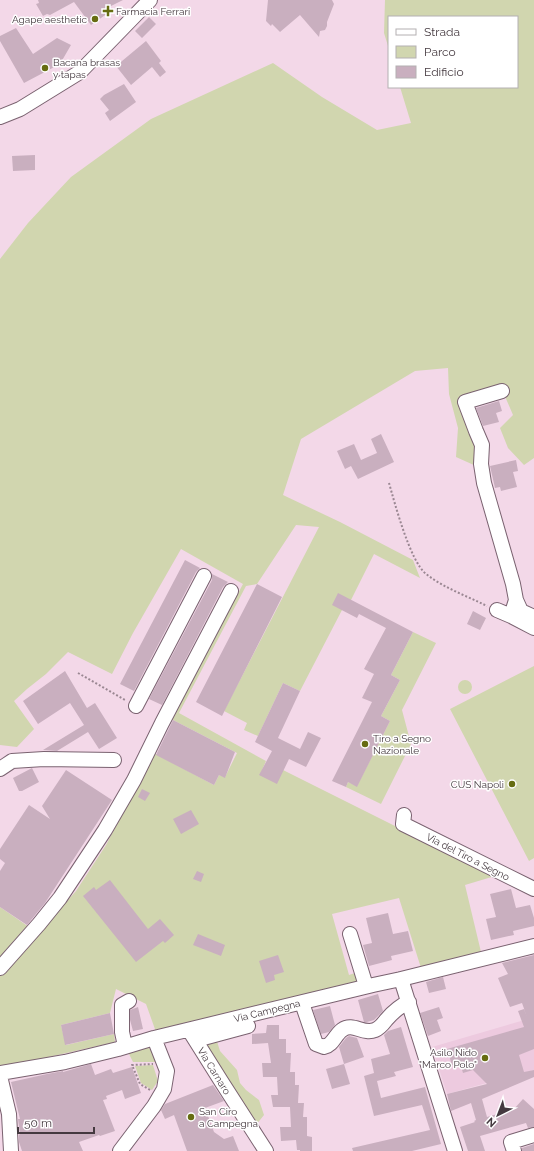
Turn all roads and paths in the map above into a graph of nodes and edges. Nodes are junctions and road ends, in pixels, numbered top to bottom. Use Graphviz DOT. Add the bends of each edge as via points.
graph roads {
  1 [pos="150,0"];
  2 [pos="0,117"];
  3 [pos="502,391"];
  4 [pos="389,483"];
  5 [pos="204,576"];
  6 [pos="231,591"];
  7 [pos="516,600"];
  8 [pos="497,610"];
  9 [pos="511,616"];
  10 [pos="534,617"];
  11 [pos="534,628"];
  12 [pos="78,673"];
  13 [pos="136,706"];
  14 [pos="114,760"];
  15 [pos="0,769"];
  16 [pos="403,820"];
  17 [pos="534,889"];
  18 [pos="350,934"];
  19 [pos="534,946"];
  20 [pos="0,968"];
  21 [pos="401,979"];
  22 [pos="366,986"];
  23 [pos="129,1001"];
  24 [pos="408,1002"];
  25 [pos="302,1003"];
  26 [pos="248,1026"];
  27 [pos="192,1035"];
  28 [pos="154,1038"];
  29 [pos="125,1046"];
  30 [pos="164,1064"];
  31 [pos="0,1075"];
  32 [pos="159,1097"];
  33 [pos="534,1135"];
  34 [pos="513,1147"];
  35 [pos="262,1150"];
  36 [pos="11,1151"];
  37 [pos="120,1151"];
  38 [pos="455,1151"];
  1 -- 2 [label="street" via="80,72 20,109"];
  3 -- 7 [label="street" via="465,402 482,445 484,483"];
  4 -- 8 [label="path" via="406,536 417,563 425,574"];
  5 -- 13 [label="street"];
  6 -- 20 [label="street" via="134,780 105,830 60,898"];
  7 -- 9 [label="street"];
  7 -- 10 [label="street" via="521,611"];
  8 -- 9 [label="street"];
  9 -- 11 [label="street"];
  12 -- 13 [label="path"];
  14 -- 15 [label="street" via="12,761"];
  16 -- 17 [label="street, Via del Tiro a Segno"];
  18 -- 22 [label="street"];
  19 -- 21 [label="street, Via Campegna"];
  21 -- 22 [label="street, Via Campegna"];
  21 -- 24 [label="street"];
  22 -- 25 [label="street, Via Campegna"];
  23 -- 29 [label="street" via="122,1005"];
  24 -- 25 [label="street" via="395,1010 380,1028 367,1032 353,1027 342,1030 324,1047 316,1044"];
  24 -- 38 [label="street"];
  25 -- 27 [label="street, Via Campegna"];
  26 -- 27 [label="street"];
  27 -- 28 [label="street, Via Campegna"];
  27 -- 35 [label="street, Via Carnaro"];
  28 -- 29 [label="street, Via Campegna"];
  28 -- 30 [label="street"];
  29 -- 31 [label="street, Via Campegna" via="65,1062"];
  30 -- 32 [label="street" via="167,1070 164,1090"];
  30 -- 32 [label="path" via="132,1065 140,1084"];
  31 -- 36 [label="street" via="9,1114"];
  32 -- 37 [label="street"];
  33 -- 34 [label="street"];
}
